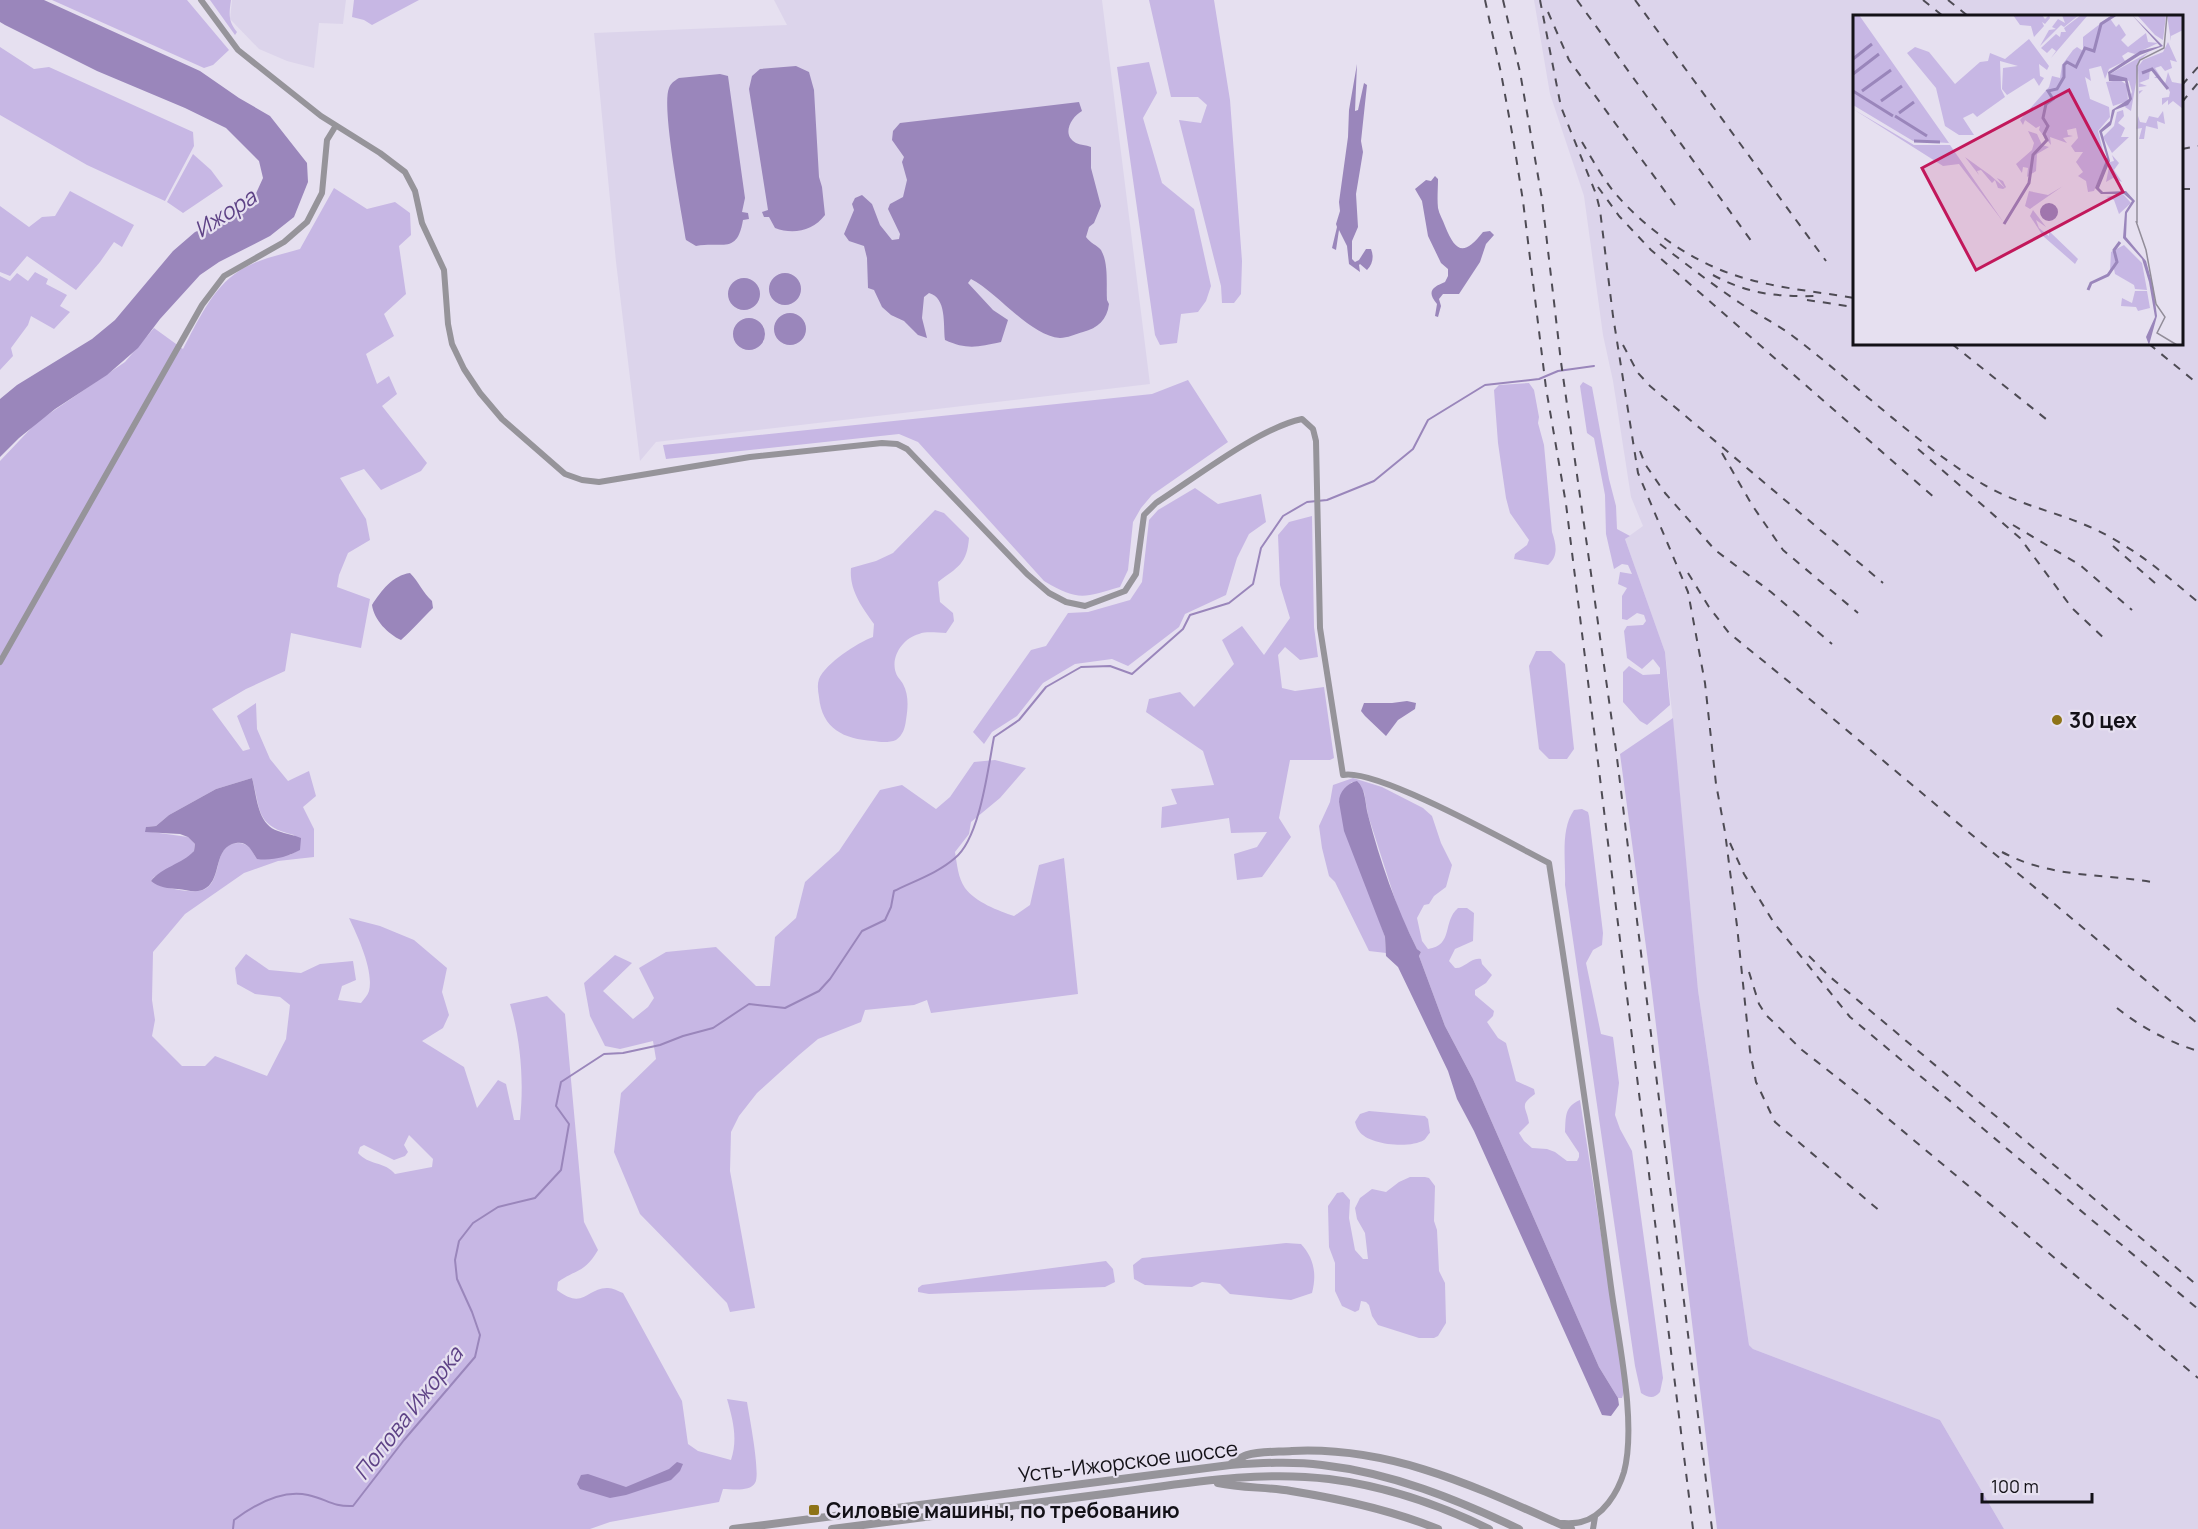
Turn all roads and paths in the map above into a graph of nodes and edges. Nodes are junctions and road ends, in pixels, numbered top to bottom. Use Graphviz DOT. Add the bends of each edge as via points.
graph roads {
  1 [pos="201,0"];
  2 [pos="335,127"];
  3 [pos="0,662"];
  4 [pos="1230,1465"];
  5 [pos="1211,1481"];
  6 [pos="1595,1517"];
  7 [pos="1557,1523"];
  8 [pos="733,1529"];
  9 [pos="832,1529"];
  10 [pos="1438,1529"];
  11 [pos="1489,1529"];
  12 [pos="1519,1529"];
  13 [pos="1570,1529"];
  14 [pos="1593,1529"];
  1 -- 2 [label="street" via="238,50"];
  2 -- 3 [label="street" via="327,140 322,193 307,222 284,242 224,276 202,305"];
  2 -- 6 [label="street" via="405,172 415,191 422,223 444,270 452,344 464,369 502,419 572,477 600,482 750,457 897,444 907,449 1049,593 1085,606 1125,591 1136,574 1144,515 1156,503 1287,422 1302,419 1313,429 1320,628 1343,775 1367,777 1397,787 1549,863 1626,1398 1628,1454 1623,1475"];
  4 -- 7 [label="street" via="1246,1455 1284,1451 1321,1450 1383,1457 1443,1475"];
  4 -- 8 [label="street, Усть-Ижорское шоссе"];
  4 -- 12 [label="street, Усть-Ижорское шоссе" via="1320,1464 1380,1474 1419,1486"];
  5 -- 9 [label="street, Усть-Ижорское шоссе"];
  5 -- 10 [label="street" via="1325,1497"];
  5 -- 11 [label="street, Усть-Ижорское шоссе" via="1293,1476 1328,1479 1391,1491"];
  6 -- 7 [label="street"];
  6 -- 14 [label="street"];
  7 -- 13 [label="street"];
}
